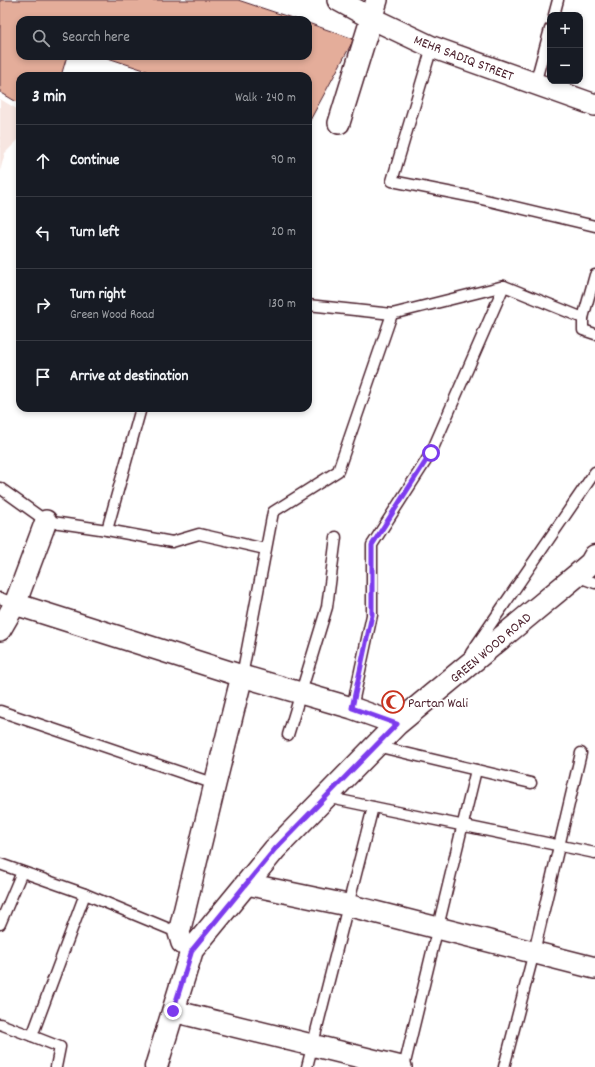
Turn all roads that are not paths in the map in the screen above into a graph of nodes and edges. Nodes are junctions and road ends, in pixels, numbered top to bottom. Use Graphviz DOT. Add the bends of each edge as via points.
graph roads {
  1 [pos="338,0"];
  2 [pos="558,0"];
  3 [pos="374,9"];
  4 [pos="555,12"];
  5 [pos="547,40"];
  6 [pos="432,47"];
  7 [pos="535,84"];
  8 [pos="595,105"];
  9 [pos="339,123"];
  10 [pos="595,226"];
  11 [pos="595,274"];
  12 [pos="504,286"];
  13 [pos="312,305"];
  14 [pos="392,314"];
  15 [pos="583,318"];
  16 [pos="595,334"];
  17 [pos="140,412"];
  18 [pos="595,472"];
  19 [pos="0,488"];
  20 [pos="46,521"];
  21 [pos="107,530"];
  22 [pos="336,537"];
  23 [pos="265,550"];
  24 [pos="595,556"];
  25 [pos="586,580"];
  26 [pos="7,601"];
  27 [pos="0,630"];
  28 [pos="242,676"];
  29 [pos="456,676"];
  30 [pos="301,693"];
  31 [pos="352,708"];
  32 [pos="0,711"];
  33 [pos="397,724"];
  34 [pos="288,736"];
  35 [pos="376,746"];
  36 [pos="582,753"];
  37 [pos="476,770"];
  38 [pos="531,783"];
  39 [pos="215,784"];
  40 [pos="325,798"];
  41 [pos="373,807"];
  42 [pos="462,826"];
  43 [pos="559,845"];
  44 [pos="595,853"];
  45 [pos="0,864"];
  46 [pos="22,872"];
  47 [pos="247,884"];
  48 [pos="85,894"];
  49 [pos="347,905"];
  50 [pos="0,924"];
  51 [pos="438,928"];
  52 [pos="179,932"];
  53 [pos="192,950"];
  54 [pos="534,952"];
  55 [pos="595,968"];
  56 [pos="173,1011"];
  57 [pos="0,1024"];
  58 [pos="32,1036"];
  59 [pos="313,1045"];
  60 [pos="56,1067"];
  61 [pos="156,1067"];
  62 [pos="307,1067"];
  63 [pos="401,1067"];
  64 [pos="404,1067"];
  65 [pos="504,1067"];
  1 -- 3 [label="street, MEHR SADIQ STREET"];
  2 -- 4 [label="lane"];
  3 -- 6 [label="street, MEHR SADIQ STREET"];
  3 -- 9 [label="street"];
  5 -- 7 [label="lane"];
  6 -- 7 [label="street, MEHR SADIQ STREET"];
  6 -- 10 [label="lane" via="392,181"];
  7 -- 8 [label="street, MEHR SADIQ STREET"];
  11 -- 15 [label="lane"];
  12 -- 14 [label="lane"];
  12 -- 15 [label="lane"];
  12 -- 31 [label="lane" via="431,453 372,545 372,615"];
  13 -- 14 [label="lane"];
  14 -- 23 [label="lane" via="338,471 273,512"];
  15 -- 16 [label="lane" via="583,330"];
  17 -- 21 [label="lane"];
  18 -- 29 [label="lane"];
  19 -- 20 [label="lane"];
  20 -- 21 [label="lane"];
  20 -- 26 [label="street"];
  21 -- 23 [label="lane" via="172,542 200,534"];
  22 -- 30 [label="lane" via="327,607"];
  23 -- 28 [label="lane"];
  24 -- 25 [label="street, GREEN WOOD ROAD"];
  25 -- 29 [label="street, GREEN WOOD ROAD"];
  26 -- 27 [label="street"];
  26 -- 28 [label="street"];
  28 -- 30 [label="street"];
  28 -- 39 [label="street"];
  29 -- 33 [label="street, GREEN WOOD ROAD"];
  30 -- 31 [label="street"];
  30 -- 34 [label="lane"];
  31 -- 33 [label="street"];
  32 -- 39 [label="lane"];
  33 -- 35 [label="street, GREEN WOOD ROAD"];
  35 -- 37 [label="lane"];
  35 -- 40 [label="street, GREEN WOOD ROAD"];
  36 -- 43 [label="lane"];
  37 -- 38 [label="lane"];
  37 -- 42 [label="lane"];
  39 -- 52 [label="street"];
  40 -- 41 [label="lane"];
  40 -- 47 [label="street, GREEN WOOD ROAD" via="275,849"];
  41 -- 42 [label="lane"];
  41 -- 49 [label="lane"];
  42 -- 43 [label="lane"];
  42 -- 51 [label="lane"];
  43 -- 44 [label="lane"];
  43 -- 54 [label="lane"];
  45 -- 46 [label="lane"];
  46 -- 48 [label="lane"];
  46 -- 50 [label="lane"];
  47 -- 49 [label="street"];
  47 -- 53 [label="street, GREEN WOOD ROAD"];
  48 -- 52 [label="lane"];
  48 -- 58 [label="lane"];
  49 -- 51 [label="street"];
  49 -- 59 [label="lane"];
  51 -- 54 [label="street"];
  51 -- 64 [label="lane"];
  52 -- 53 [label="street" via="182,942"];
  53 -- 56 [label="street, GREEN WOOD ROAD"];
  54 -- 55 [label="street"];
  54 -- 65 [label="lane"];
  56 -- 59 [label="street"];
  56 -- 61 [label="street, GREEN WOOD ROAD"];
  57 -- 58 [label="lane"];
  58 -- 60 [label="lane" via="60,1047"];
  59 -- 62 [label="lane"];
  59 -- 63 [label="street"];
}
